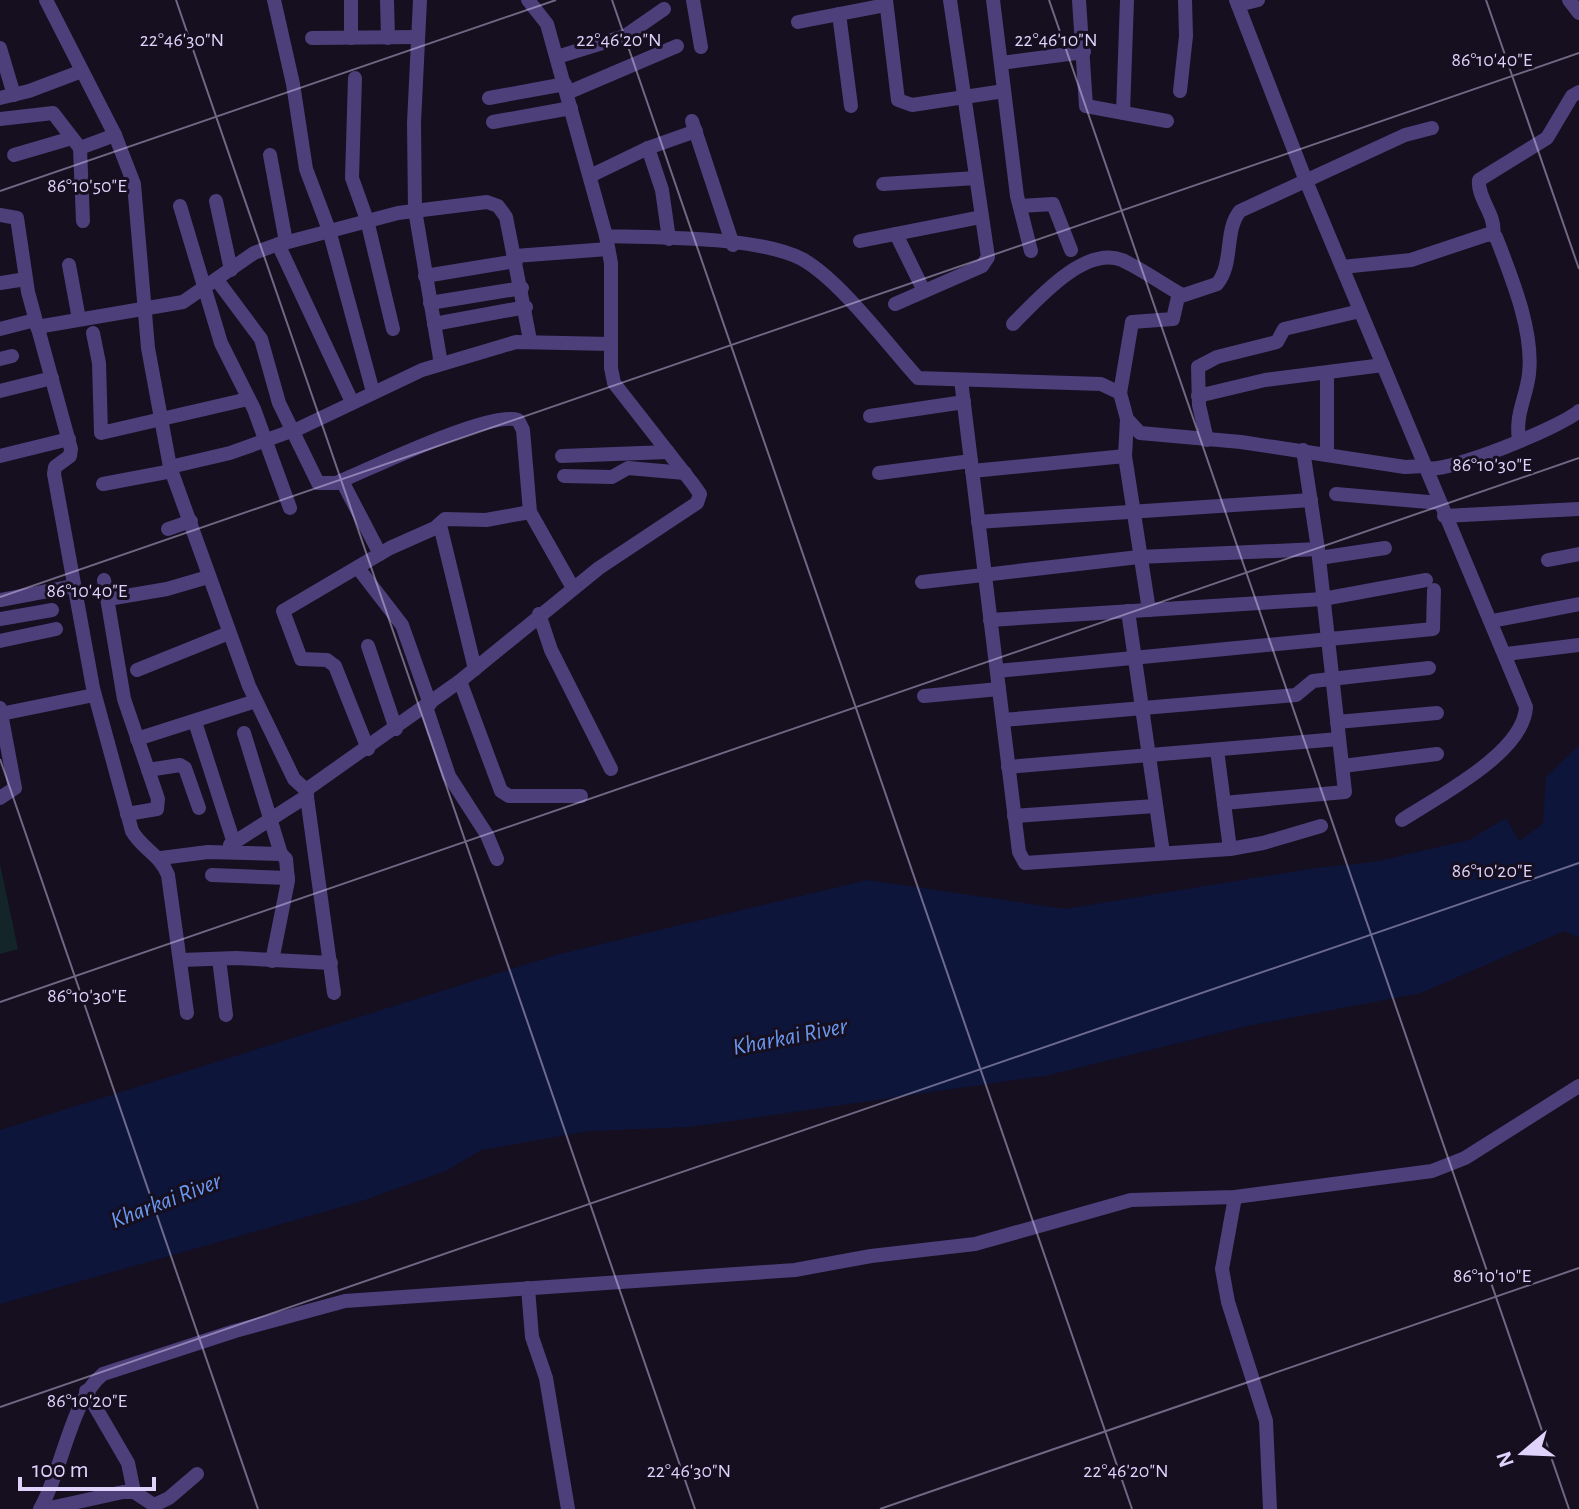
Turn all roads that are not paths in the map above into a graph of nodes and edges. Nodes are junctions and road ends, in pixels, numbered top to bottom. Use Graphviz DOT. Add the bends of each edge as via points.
graph roads {
  1 [pos="46,0"];
  2 [pos="274,0"];
  3 [pos="351,0"];
  4 [pos="387,0"];
  5 [pos="420,0"];
  6 [pos="528,0"];
  7 [pos="693,0"];
  8 [pos="950,0"];
  9 [pos="993,0"];
  10 [pos="1079,0"];
  11 [pos="1127,0"];
  12 [pos="1185,0"];
  13 [pos="1258,0"];
  14 [pos="886,2"];
  15 [pos="1237,3"];
  16 [pos="664,9"];
  17 [pos="839,14"];
  18 [pos="798,22"];
  19 [pos="418,37"];
  20 [pos="312,38"];
  21 [pos="351,38"];
  22 [pos="388,38"];
  23 [pos="677,46"];
  24 [pos="701,47"];
  25 [pos="0,48"];
  26 [pos="1084,52"];
  27 [pos="557,57"];
  28 [pos="1001,63"];
  29 [pos="82,71"];
  30 [pos="355,78"];
  31 [pos="1004,91"];
  32 [pos="1180,91"];
  33 [pos="1579,92"];
  34 [pos="568,95"];
  35 [pos="966,95"];
  36 [pos="7,96"];
  37 [pos="489,98"];
  38 [pos="851,106"];
  39 [pos="1123,113"];
  40 [pos="0,119"];
  41 [pos="1167,121"];
  42 [pos="493,122"];
  43 [pos="1432,128"];
  44 [pos="115,135"];
  45 [pos="76,143"];
  46 [pos="648,148"];
  47 [pos="14,155"];
  48 [pos="270,155"];
  49 [pos="590,176"];
  50 [pos="976,178"];
  51 [pos="1306,181"];
  52 [pos="883,184"];
  53 [pos="216,201"];
  54 [pos="180,206"];
  55 [pos="1020,206"];
  56 [pos="415,210"];
  57 [pos="0,215"];
  58 [pos="981,217"];
  59 [pos="367,220"];
  60 [pos="83,221"];
  61 [pos="329,230"];
  62 [pos="896,234"];
  63 [pos="1493,235"];
  64 [pos="669,239"];
  65 [pos="860,241"];
  66 [pos="282,243"];
  67 [pos="607,243"];
  68 [pos="733,245"];
  69 [pos="1071,250"];
  70 [pos="1031,251"];
  71 [pos="516,258"];
  72 [pos="69,265"];
  73 [pos="1342,267"];
  74 [pos="231,270"];
  75 [pos="425,276"];
  76 [pos="26,279"];
  77 [pos="217,280"];
  78 [pos="0,283"];
  79 [pos="522,288"];
  80 [pos="204,289"];
  81 [pos="924,291"];
  82 [pos="1182,295"];
  83 [pos="430,303"];
  84 [pos="895,304"];
  85 [pos="526,307"];
  86 [pos="145,309"];
  87 [pos="1360,311"];
  88 [pos="79,319"];
  89 [pos="36,324"];
  90 [pos="434,324"];
  91 [pos="1013,324"];
  92 [pos="0,329"];
  93 [pos="393,329"];
  94 [pos="93,333"];
  95 [pos="530,340"];
  96 [pos="611,344"];
  97 [pos="441,364"];
  98 [pos="1383,365"];
  99 [pos="1327,373"];
  100 [pos="52,378"];
  101 [pos="961,380"];
  102 [pos="0,391"];
  103 [pos="373,392"];
  104 [pos="1120,393"];
  105 [pos="1198,396"];
  106 [pos="248,399"];
  107 [pos="352,402"];
  108 [pos="964,402"];
  109 [pos="1579,411"];
  110 [pos="870,416"];
  111 [pos="1127,419"];
  112 [pos="160,422"];
  113 [pos="293,431"];
  114 [pos="69,439"];
  115 [pos="266,440"];
  116 [pos="1207,440"];
  117 [pos="1519,440"];
  118 [pos="1303,450"];
  119 [pos="668,452"];
  120 [pos="1327,453"];
  121 [pos="0,456"];
  122 [pos="562,456"];
  123 [pos="1125,456"];
  124 [pos="972,466"];
  125 [pos="1426,467"];
  126 [pos="171,469"];
  127 [pos="685,473"];
  128 [pos="879,473"];
  129 [pos="564,476"];
  130 [pos="342,481"];
  131 [pos="103,484"];
  132 [pos="1336,494"];
  133 [pos="1311,500"];
  134 [pos="290,508"];
  135 [pos="1579,509"];
  136 [pos="1132,510"];
  137 [pos="1442,510"];
  138 [pos="530,512"];
  139 [pos="191,521"];
  140 [pos="978,522"];
  141 [pos="440,525"];
  142 [pos="168,529"];
  143 [pos="1385,548"];
  144 [pos="380,554"];
  145 [pos="1319,554"];
  146 [pos="1579,554"];
  147 [pos="1139,557"];
  148 [pos="1548,560"];
  149 [pos="358,568"];
  150 [pos="985,574"];
  151 [pos="208,577"];
  152 [pos="104,580"];
  153 [pos="922,582"];
  154 [pos="74,586"];
  155 [pos="573,588"];
  156 [pos="108,599"];
  157 [pos="1323,599"];
  158 [pos="0,600"];
  159 [pos="1579,604"];
  160 [pos="52,610"];
  161 [pos="1149,610"];
  162 [pos="1128,611"];
  163 [pos="539,614"];
  164 [pos="0,619"];
  165 [pos="990,620"];
  166 [pos="1492,621"];
  167 [pos="56,629"];
  168 [pos="229,633"];
  169 [pos="0,641"];
  170 [pos="1328,641"];
  171 [pos="1579,645"];
  172 [pos="368,646"];
  173 [pos="1506,654"];
  174 [pos="1133,659"];
  175 [pos="1429,668"];
  176 [pos="475,669"];
  177 [pos="137,670"];
  178 [pos="997,671"];
  179 [pos="1332,679"];
  180 [pos="460,681"];
  181 [pos="999,689"];
  182 [pos="94,695"];
  183 [pos="924,696"];
  184 [pos="256,701"];
  185 [pos="428,705"];
  186 [pos="1139,707"];
  187 [pos="1,711"];
  188 [pos="1437,713"];
  189 [pos="1003,720"];
  190 [pos="195,722"];
  191 [pos="1337,722"];
  192 [pos="396,729"];
  193 [pos="244,733"];
  194 [pos="137,739"];
  195 [pos="1339,739"];
  196 [pos="368,749"];
  197 [pos="1217,750"];
  198 [pos="1437,754"];
  199 [pos="1147,756"];
  200 [pos="1343,766"];
  201 [pos="1008,767"];
  202 [pos="611,769"];
  203 [pos="148,770"];
  204 [pos="306,793"];
  205 [pos="581,796"];
  206 [pos="0,798"];
  207 [pos="1224,803"];
  208 [pos="1155,806"];
  209 [pos="199,808"];
  210 [pos="127,814"];
  211 [pos="1014,816"];
  212 [pos="269,818"];
  213 [pos="1402,820"];
  214 [pos="1321,826"];
  215 [pos="229,846"];
  216 [pos="1230,849"];
  217 [pos="1163,853"];
  218 [pos="281,854"];
  219 [pos="161,858"];
  220 [pos="497,859"];
  221 [pos="212,875"];
  222 [pos="288,878"];
  223 [pos="219,959"];
  224 [pos="181,960"];
  225 [pos="272,961"];
  226 [pos="331,963"];
  227 [pos="334,993"];
  228 [pos="187,1013"];
  229 [pos="226,1015"];
  230 [pos="1579,1086"];
  231 [pos="1235,1197"];
  232 [pos="528,1288"];
  233 [pos="86,1391"];
  234 [pos="197,1474"];
  235 [pos="134,1492"];
  236 [pos="42,1509"];
  237 [pos="568,1509"];
  238 [pos="1270,1509"];
  1 -- 29 [label="street"];
  2 -- 61 [label="street" via="306,169"];
  3 -- 21 [label="street"];
  4 -- 22 [label="street"];
  5 -- 19 [label="street"];
  6 -- 27 [label="street" via="543,14"];
  7 -- 24 [label="street"];
  8 -- 35 [label="street"];
  9 -- 28 [label="street"];
  10 -- 26 [label="street"];
  11 -- 39 [label="street"];
  12 -- 32 [label="street"];
  13 -- 15 [label="street"];
  14 -- 17 [label="street"];
  14 -- 35 [label="street" via="898,100 912,105"];
  15 -- 51 [label="street"];
  16 -- 27 [label="street" via="625,36"];
  17 -- 18 [label="street"];
  17 -- 38 [label="street"];
  19 -- 22 [label="street"];
  19 -- 56 [label="street"];
  20 -- 21 [label="street"];
  21 -- 22 [label="street"];
  23 -- 34 [label="street"];
  25 -- 36 [label="street"];
  26 -- 28 [label="street"];
  26 -- 39 [label="street" via="1086,106"];
  27 -- 34 [label="street"];
  28 -- 31 [label="street"];
  29 -- 36 [label="street"];
  29 -- 44 [label="street"];
  30 -- 59 [label="street" via="350,169"];
  31 -- 35 [label="street"];
  31 -- 55 [label="street"];
  33 -- 63 [label="street" via="1547,138 1479,180"];
  34 -- 37 [label="street"];
  34 -- 42 [label="street"];
  34 -- 49 [label="street"];
  35 -- 50 [label="street"];
  39 -- 41 [label="street"];
  40 -- 45 [label="street" via="53,113"];
  43 -- 51 [label="street" via="1405,135"];
  44 -- 45 [label="street"];
  44 -- 86 [label="street" via="138,205"];
  45 -- 47 [label="street"];
  45 -- 60 [label="street"];
  46 -- 49 [label="street"];
  46 -- 64 [label="street" via="662,190"];
  46 -- 68 [label="street" via="694,126"];
  48 -- 66 [label="street"];
  49 -- 67 [label="street"];
  50 -- 52 [label="street"];
  50 -- 58 [label="street"];
  51 -- 73 [label="street"];
  51 -- 82 [label="street" via="1240,211 1221,279"];
  53 -- 74 [label="street"];
  54 -- 80 [label="street"];
  55 -- 69 [label="street" via="1053,204"];
  55 -- 70 [label="street"];
  56 -- 59 [label="street"];
  56 -- 71 [label="street" via="492,202 506,217"];
  56 -- 75 [label="street"];
  57 -- 76 [label="street" via="17,218"];
  58 -- 62 [label="street"];
  58 -- 81 [label="street" via="987,262"];
  59 -- 61 [label="street"];
  59 -- 93 [label="street"];
  61 -- 66 [label="street"];
  61 -- 103 [label="street"];
  62 -- 65 [label="street"];
  62 -- 81 [label="street"];
  63 -- 73 [label="street" via="1411,260"];
  63 -- 117 [label="street" via="1529,346 1529,375 1517,414"];
  64 -- 67 [label="street"];
  64 -- 68 [label="street"];
  66 -- 74 [label="street" via="254,253"];
  66 -- 107 [label="street"];
  67 -- 71 [label="street"];
  67 -- 96 [label="street"];
  68 -- 101 [label="street" via="780,250 804,260 918,378"];
  71 -- 75 [label="street"];
  71 -- 79 [label="street"];
  72 -- 88 [label="street"];
  73 -- 87 [label="street"];
  74 -- 77 [label="street"];
  75 -- 83 [label="street"];
  76 -- 78 [label="street"];
  76 -- 89 [label="street"];
  77 -- 80 [label="street"];
  77 -- 113 [label="street" via="261,339 275,392"];
  79 -- 83 [label="street"];
  79 -- 85 [label="street"];
  80 -- 86 [label="street" via="183,302"];
  80 -- 106 [label="street" via="228,361"];
  81 -- 84 [label="street"];
  82 -- 91 [label="street" via="1120,260 1101,258 1052,285"];
  82 -- 104 [label="street" via="1173,319 1132,322"];
  83 -- 90 [label="street"];
  85 -- 90 [label="street"];
  85 -- 95 [label="street"];
  86 -- 88 [label="street"];
  86 -- 112 [label="street"];
  87 -- 98 [label="street"];
  87 -- 105 [label="street" via="1284,329 1277,342 1203,363 1196,371"];
  88 -- 89 [label="street"];
  89 -- 92 [label="street"];
  89 -- 100 [label="street"];
  90 -- 97 [label="street"];
  94 -- 112 [label="street" via="101,433"];
  95 -- 96 [label="street"];
  95 -- 97 [label="street"];
  96 -- 119 [label="street" via="614,383"];
  97 -- 103 [label="street"];
  98 -- 99 [label="street"];
  98 -- 125 [label="street"];
  99 -- 105 [label="street"];
  99 -- 120 [label="street"];
  100 -- 102 [label="street"];
  100 -- 114 [label="street"];
  101 -- 104 [label="street" via="1101,384"];
  101 -- 108 [label="street"];
  103 -- 107 [label="street"];
  104 -- 111 [label="street"];
  105 -- 116 [label="street"];
  106 -- 112 [label="street"];
  106 -- 115 [label="street"];
  107 -- 113 [label="street"];
  108 -- 110 [label="street"];
  108 -- 124 [label="street"];
  109 -- 117 [label="street"];
  111 -- 116 [label="street" via="1140,433"];
  111 -- 123 [label="street"];
  112 -- 126 [label="street"];
  113 -- 115 [label="street"];
  113 -- 130 [label="street" via="318,483"];
  114 -- 121 [label="street"];
  114 -- 154 [label="street" via="70,456 58,463 54,474"];
  115 -- 126 [label="street"];
  115 -- 134 [label="street"];
  116 -- 118 [label="street"];
  117 -- 125 [label="street" via="1462,463"];
  118 -- 120 [label="street"];
  118 -- 133 [label="street"];
  119 -- 122 [label="street"];
  119 -- 127 [label="street"];
  120 -- 125 [label="street"];
  123 -- 124 [label="street"];
  123 -- 136 [label="street"];
  124 -- 128 [label="street"];
  124 -- 140 [label="street"];
  125 -- 137 [label="street"];
  126 -- 131 [label="street"];
  126 -- 139 [label="street"];
  127 -- 129 [label="street" via="628,468 612,477"];
  127 -- 155 [label="street" via="700,494 697,503"];
  130 -- 138 [label="street" via="444,436 512,418 523,430"];
  130 -- 144 [label="street"];
  132 -- 137 [label="street"];
  133 -- 136 [label="street"];
  133 -- 145 [label="street"];
  135 -- 137 [label="street"];
  136 -- 140 [label="street"];
  136 -- 147 [label="street"];
  137 -- 166 [label="street"];
  138 -- 141 [label="street" via="486,520 445,519"];
  138 -- 155 [label="street"];
  139 -- 142 [label="street"];
  139 -- 151 [label="street"];
  140 -- 150 [label="street"];
  141 -- 144 [label="street"];
  141 -- 176 [label="street"];
  143 -- 145 [label="street"];
  144 -- 149 [label="street"];
  145 -- 147 [label="street"];
  145 -- 157 [label="street"];
  146 -- 148 [label="street"];
  147 -- 150 [label="street"];
  147 -- 161 [label="street"];
  149 -- 185 [label="street" via="402,625"];
  149 -- 196 [label="street" via="283,611 301,659 327,660 335,666"];
  150 -- 153 [label="street"];
  150 -- 165 [label="street"];
  151 -- 156 [label="street"];
  151 -- 168 [label="street"];
  152 -- 156 [label="street"];
  154 -- 158 [label="street"];
  154 -- 182 [label="street"];
  155 -- 163 [label="street"];
  156 -- 194 [label="street" via="121,685"];
  157 -- 161 [label="street"];
  157 -- 170 [label="street"];
  157 -- 170 [label="street" via="1430,585 1433,629"];
  159 -- 166 [label="street"];
  160 -- 164 [label="street"];
  161 -- 162 [label="street"];
  162 -- 165 [label="street"];
  162 -- 174 [label="street"];
  163 -- 176 [label="street"];
  163 -- 202 [label="street" via="551,650"];
  165 -- 178 [label="street"];
  166 -- 173 [label="street"];
  167 -- 169 [label="street"];
  168 -- 177 [label="street"];
  168 -- 184 [label="street"];
  170 -- 174 [label="street"];
  170 -- 179 [label="street"];
  171 -- 173 [label="street"];
  172 -- 192 [label="street"];
  173 -- 213 [label="street" via="1526,707 1520,730 1487,764"];
  174 -- 178 [label="street"];
  174 -- 186 [label="street"];
  175 -- 179 [label="street"];
  176 -- 180 [label="street"];
  178 -- 181 [label="street"];
  179 -- 186 [label="street" via="1313,681 1296,695"];
  179 -- 191 [label="street"];
  180 -- 185 [label="street"];
  180 -- 205 [label="street" via="501,791 509,796"];
  181 -- 183 [label="street"];
  181 -- 189 [label="street"];
  182 -- 187 [label="street"];
  182 -- 210 [label="street"];
  184 -- 190 [label="street"];
  184 -- 204 [label="street"];
  185 -- 192 [label="street"];
  185 -- 220 [label="street" via="449,776"];
  186 -- 189 [label="street"];
  186 -- 199 [label="street"];
  187 -- 206 [label="street" via="15,788"];
  188 -- 191 [label="street"];
  189 -- 201 [label="street"];
  190 -- 194 [label="street"];
  190 -- 215 [label="street"];
  191 -- 195 [label="street"];
  192 -- 196 [label="street"];
  193 -- 212 [label="street"];
  194 -- 203 [label="street"];
  195 -- 197 [label="street"];
  195 -- 200 [label="street"];
  196 -- 204 [label="street"];
  197 -- 199 [label="street"];
  197 -- 207 [label="street"];
  198 -- 200 [label="street"];
  199 -- 201 [label="street"];
  199 -- 208 [label="street"];
  200 -- 207 [label="street" via="1345,792"];
  201 -- 211 [label="street"];
  203 -- 209 [label="street" via="185,768"];
  203 -- 210 [label="street" via="158,806"];
  204 -- 212 [label="street"];
  204 -- 226 [label="street"];
  207 -- 216 [label="street"];
  208 -- 211 [label="street"];
  208 -- 217 [label="street"];
  210 -- 219 [label="street" via="137,840"];
  211 -- 217 [label="street" via="1025,863"];
  212 -- 215 [label="street"];
  212 -- 218 [label="street"];
  214 -- 216 [label="street"];
  215 -- 218 [label="street"];
  215 -- 219 [label="street"];
  216 -- 217 [label="street"];
  218 -- 222 [label="street"];
  219 -- 224 [label="street"];
  221 -- 222 [label="street"];
  222 -- 225 [label="street"];
  223 -- 224 [label="street"];
  223 -- 225 [label="street"];
  223 -- 229 [label="street"];
  224 -- 228 [label="street"];
  225 -- 226 [label="street"];
  226 -- 227 [label="street"];
  230 -- 231 [label="street" via="1465,1158 1432,1171"];
  231 -- 232 [label="street" via="1131,1200 975,1244 795,1270"];
  231 -- 238 [label="street" via="1222,1269 1266,1421"];
  232 -- 233 [label="street" via="331,1303 103,1374"];
  232 -- 237 [label="street" via="532,1337 546,1378"];
  233 -- 235 [label="street" via="128,1463"];
  233 -- 236 [label="street"];
  234 -- 235 [label="street" via="154,1505"];
  235 -- 236 [label="street"];
}
